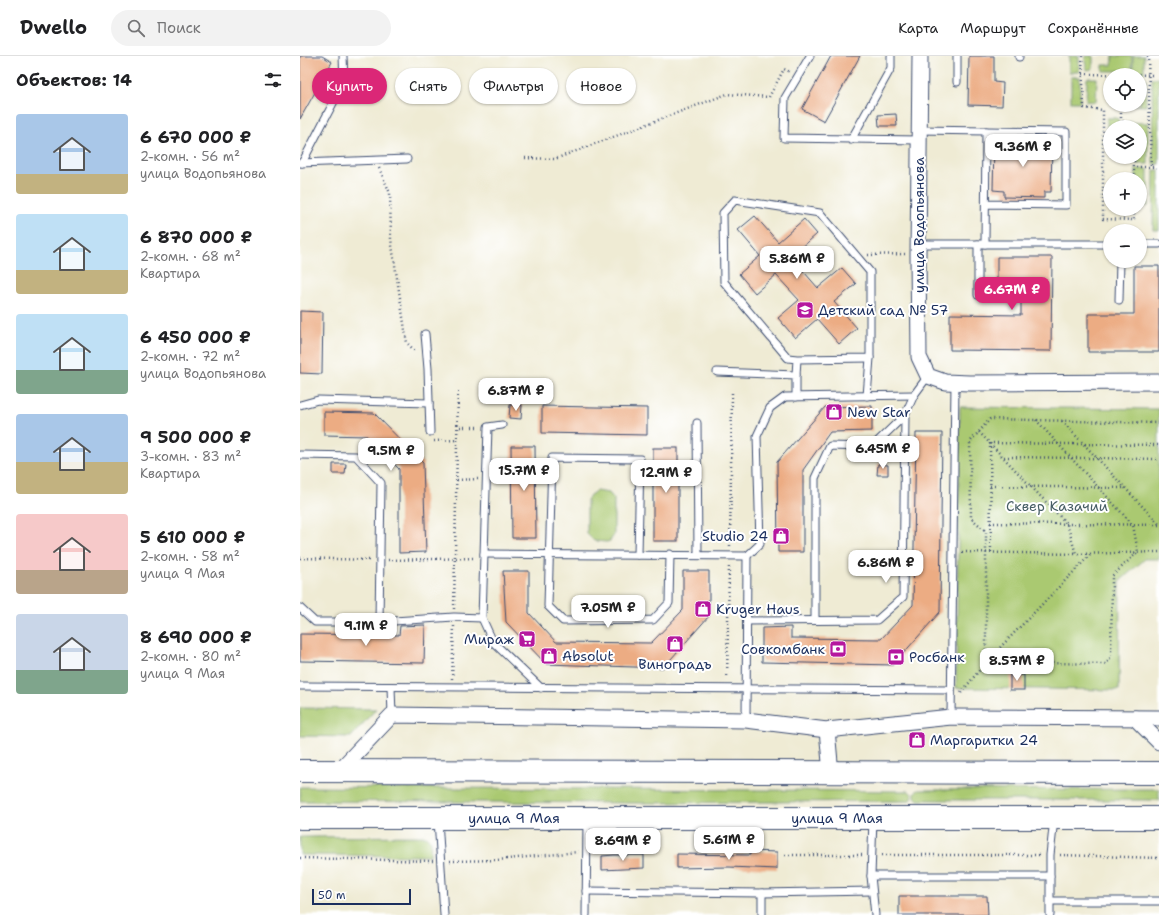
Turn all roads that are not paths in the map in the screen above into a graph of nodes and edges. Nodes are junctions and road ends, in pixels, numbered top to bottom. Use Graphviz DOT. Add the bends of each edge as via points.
graph roads {
  1 [pos="343,56"];
  2 [pos="810,56"];
  3 [pos="891,56"];
  4 [pos="920,56"];
  5 [pos="957,56"];
  6 [pos="957,82"];
  7 [pos="986,131"];
  8 [pos="919,135"];
  9 [pos="851,140"];
  10 [pos="407,159"];
  11 [pos="301,163"];
  12 [pos="986,204"];
  13 [pos="918,244"];
  14 [pos="982,244"];
  15 [pos="1103,244"];
  16 [pos="1147,244"];
  17 [pos="1159,244"];
  18 [pos="1120,268"];
  19 [pos="978,295"];
  20 [pos="1119,300"];
  21 [pos="425,334"];
  22 [pos="797,358"];
  23 [pos="870,358"];
  24 [pos="717,372"];
  25 [pos="796,375"];
  26 [pos="928,376"];
  27 [pos="955,382"];
  28 [pos="1159,382"];
  29 [pos="914,395"];
  30 [pos="867,396"];
  31 [pos="796,397"];
  32 [pos="429,403"];
  33 [pos="300,405"];
  34 [pos="905,416"];
  35 [pos="697,423"];
  36 [pos="502,425"];
  37 [pos="430,432"];
  38 [pos="300,456"];
  39 [pos="549,554"];
  40 [pos="670,554"];
  41 [pos="638,555"];
  42 [pos="698,555"];
  43 [pos="484,556"];
  44 [pos="747,556"];
  45 [pos="300,608"];
  46 [pos="482,618"];
  47 [pos="815,620"];
  48 [pos="747,621"];
  49 [pos="379,622"];
  50 [pos="300,686"];
  51 [pos="391,687"];
  52 [pos="541,688"];
  53 [pos="746,689"];
  54 [pos="950,692"];
  55 [pos="392,715"];
  56 [pos="951,717"];
  57 [pos="1135,718"];
  58 [pos="1159,718"];
  59 [pos="746,720"];
  60 [pos="827,730"];
  61 [pos="1159,742"];
  62 [pos="300,771"];
  63 [pos="339,771"];
  64 [pos="831,773"];
  65 [pos="1159,774"];
  66 [pos="300,818"];
  67 [pos="438,818"];
  68 [pos="1054,818"];
  69 [pos="1159,818"];
  70 [pos="588,819"];
  71 [pos="873,819"];
  72 [pos="871,876"];
  73 [pos="1050,876"];
  74 [pos="586,891"];
  75 [pos="872,891"];
  76 [pos="762,893"];
  77 [pos="1051,901"];
  78 [pos="1159,901"];
  79 [pos="444,915"];
  80 [pos="586,915"];
  81 [pos="762,915"];
  82 [pos="875,915"];
  83 [pos="1050,915"];
  1 -- 11 [label="lane" via="344,82"];
  2 -- 9 [label="lane" via="785,98 784,138"];
  3 -- 9 [label="lane" via="891,68"];
  4 -- 8 [label="street, улица Водопьянова"];
  5 -- 6 [label="lane"];
  7 -- 8 [label="lane"];
  7 -- 12 [label="lane"];
  7 -- 12 [label="lane" via="1066,132 1066,205"];
  8 -- 9 [label="lane"];
  8 -- 13 [label="street, улица Водопьянова"];
  10 -- 11 [label="lane"];
  12 -- 14 [label="lane"];
  13 -- 14 [label="lane"];
  13 -- 26 [label="street, улица Водопьянова" via="919,356"];
  14 -- 15 [label="lane"];
  14 -- 19 [label="lane"];
  16 -- 17 [label="lane"];
  18 -- 20 [label="lane"];
  21 -- 32 [label="lane"];
  22 -- 23 [label="lane"];
  22 -- 23 [label="lane" via="788,358 724,282 723,213 735,200 820,213 870,272"];
  22 -- 25 [label="lane"];
  23 -- 30 [label="lane"];
  24 -- 25 [label="lane"];
  25 -- 31 [label="lane"];
  26 -- 27 [label="street" via="945,382"];
  26 -- 29 [label="lane"];
  27 -- 28 [label="street"];
  27 -- 54 [label="lane"];
  29 -- 30 [label="lane"];
  29 -- 34 [label="lane"];
  30 -- 31 [label="lane"];
  31 -- 44 [label="lane" via="786,397 770,408 757,436 760,544"];
  32 -- 33 [label="lane" via="318,400"];
  32 -- 37 [label="lane"];
  34 -- 47 [label="lane" via="869,447 830,446 815,478"];
  34 -- 47 [label="lane" via="903,597 877,620"];
  35 -- 42 [label="lane"];
  36 -- 43 [label="lane" via="488,427"];
  38 -- 49 [label="lane" via="356,456 382,483"];
  39 -- 40 [label="lane" via="548,606 562,621 653,620 669,603"];
  39 -- 41 [label="lane"];
  39 -- 41 [label="lane" via="552,458 640,459"];
  39 -- 43 [label="lane"];
  40 -- 41 [label="lane"];
  40 -- 42 [label="lane"];
  42 -- 44 [label="lane"];
  43 -- 46 [label="lane"];
  44 -- 48 [label="lane"];
  45 -- 49 [label="lane" via="315,622"];
  46 -- 49 [label="lane" via="454,617"];
  46 -- 52 [label="lane" via="493,642"];
  47 -- 48 [label="lane"];
  48 -- 53 [label="lane"];
  50 -- 51 [label="lane"];
  51 -- 52 [label="lane"];
  51 -- 55 [label="lane"];
  52 -- 53 [label="lane"];
  53 -- 54 [label="lane"];
  53 -- 59 [label="lane"];
  54 -- 56 [label="lane"];
  55 -- 59 [label="street"];
  55 -- 63 [label="street"];
  56 -- 57 [label="street"];
  56 -- 60 [label="street"];
  57 -- 58 [label="street"];
  57 -- 61 [label="street"];
  59 -- 60 [label="street"];
  60 -- 64 [label="street"];
  62 -- 63 [label="main road"];
  63 -- 64 [label="main road"];
  64 -- 65 [label="main road"];
  66 -- 67 [label="main road, улица 9 Мая"];
  67 -- 70 [label="main road, улица 9 Мая"];
  67 -- 79 [label="lane"];
  68 -- 69 [label="main road, улица 9 Мая"];
  68 -- 71 [label="main road, улица 9 Мая"];
  68 -- 73 [label="lane"];
  70 -- 71 [label="main road, улица 9 Мая"];
  70 -- 74 [label="lane"];
  71 -- 72 [label="lane"];
  72 -- 73 [label="lane"];
  72 -- 75 [label="lane"];
  73 -- 77 [label="lane"];
  74 -- 76 [label="lane"];
  74 -- 80 [label="lane"];
  75 -- 76 [label="lane"];
  75 -- 82 [label="lane"];
  76 -- 81 [label="lane"];
  77 -- 78 [label="lane"];
  77 -- 83 [label="lane"];
}
